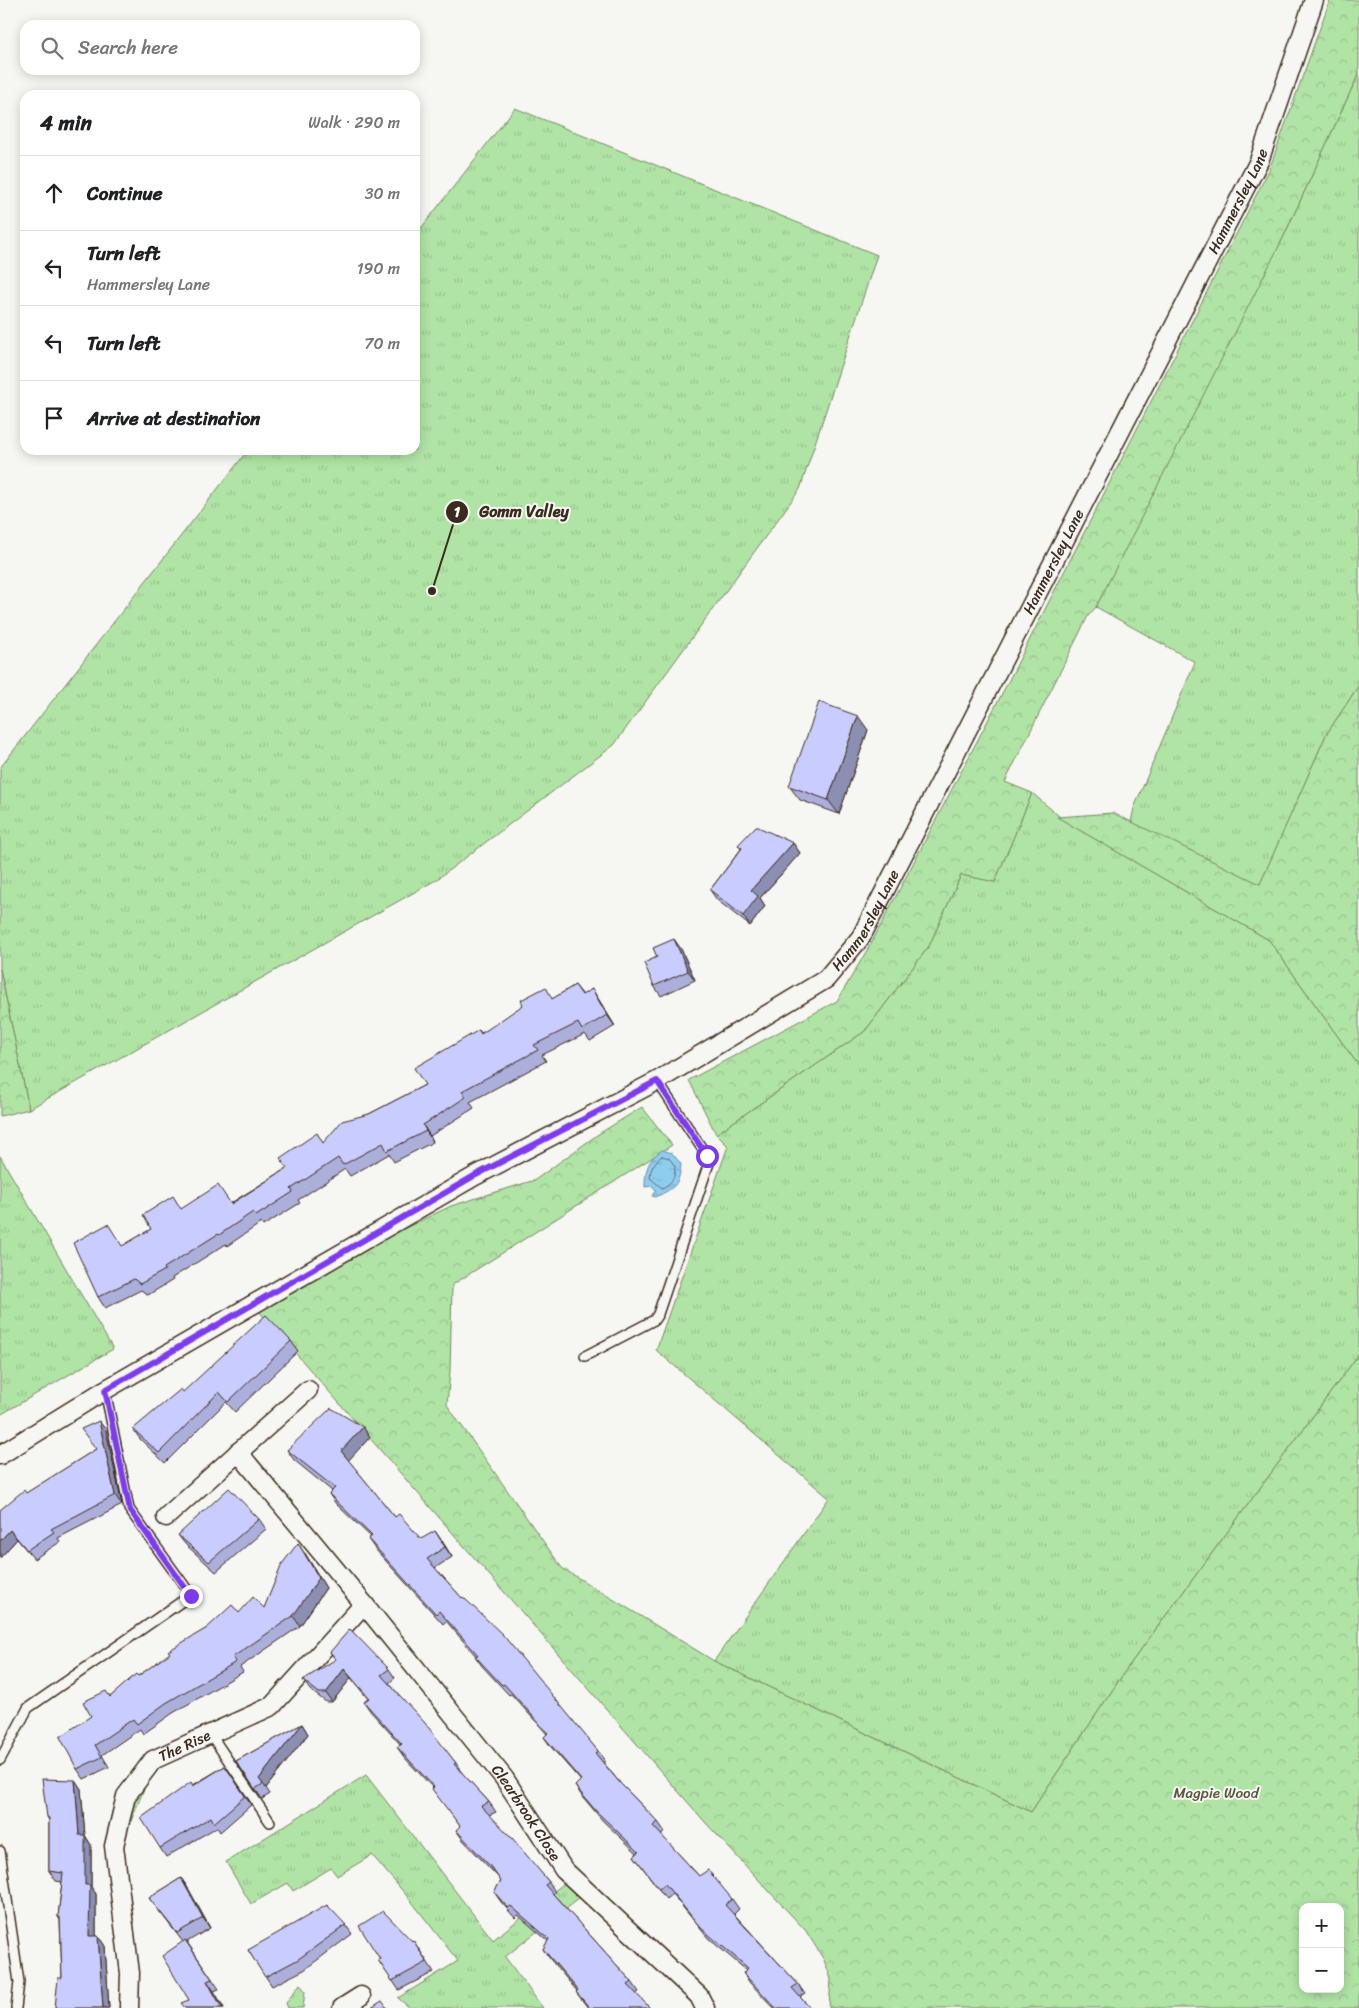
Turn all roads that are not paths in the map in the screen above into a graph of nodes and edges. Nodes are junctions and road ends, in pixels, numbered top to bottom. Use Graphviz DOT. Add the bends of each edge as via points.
graph roads {
  1 [pos="1314,0"];
  2 [pos="657,1081"];
  3 [pos="585,1356"];
  4 [pos="105,1390"];
  5 [pos="308,1390"];
  6 [pos="238,1452"];
  7 [pos="0,1456"];
  8 [pos="166,1516"];
  9 [pos="364,1604"];
  10 [pos="211,1735"];
  11 [pos="0,1760"];
  12 [pos="270,1822"];
  13 [pos="0,1851"];
  14 [pos="361,1996"];
  15 [pos="16,2008"];
  16 [pos="129,2008"];
  17 [pos="342,2008"];
  18 [pos="705,2008"];
  1 -- 2 [label="street, Hammersley Lane" via="1259,162 861,937 826,979"];
  2 -- 3 [label="lane" via="709,1163 658,1314 654,1320"];
  2 -- 4 [label="street, Hammersley Lane" via="474,1176"];
  4 -- 7 [label="street, Hammersley Lane"];
  4 -- 11 [label="lane" via="130,1510 191,1596 28,1708"];
  5 -- 6 [label="street"];
  6 -- 8 [label="street"];
  6 -- 9 [label="street, Clearbrook Close"];
  9 -- 10 [label="street, The Rise" via="272,1706"];
  9 -- 18 [label="street, Clearbrook Close" via="504,1778 564,1870 699,1996"];
  10 -- 12 [label="lane"];
  10 -- 16 [label="street, The Rise" via="153,1760 126,1796 114,1846 130,1973"];
  13 -- 15 [label="lane" via="19,1982"];
  14 -- 17 [label="street"];
}
